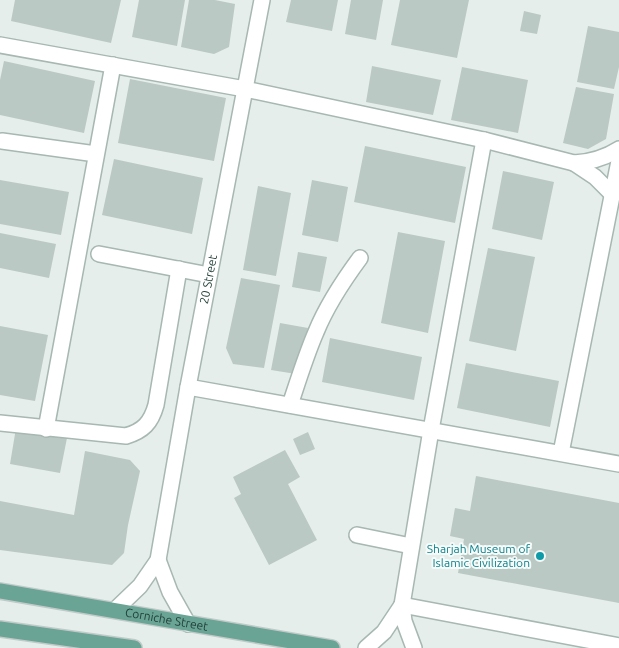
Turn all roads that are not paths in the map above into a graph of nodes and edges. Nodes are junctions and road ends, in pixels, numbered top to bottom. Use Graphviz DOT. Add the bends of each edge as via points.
graph roads {
  1 [pos="262,0"];
  2 [pos="0,45"];
  3 [pos="113,65"];
  4 [pos="245,89"];
  5 [pos="484,140"];
  6 [pos="2,141"];
  7 [pos="619,149"];
  8 [pos="96,154"];
  9 [pos="619,161"];
  10 [pos="574,163"];
  11 [pos="612,194"];
  12 [pos="99,254"];
  13 [pos="360,258"];
  14 [pos="179,268"];
  15 [pos="209,275"];
  16 [pos="188,387"];
  17 [pos="290,405"];
  18 [pos="0,422"];
  19 [pos="46,429"];
  20 [pos="431,430"];
  21 [pos="561,453"];
  22 [pos="619,464"];
  23 [pos="358,535"];
  24 [pos="411,546"];
  25 [pos="158,560"];
  26 [pos="0,591"];
  27 [pos="402,605"];
  28 [pos="116,609"];
  29 [pos="188,624"];
  30 [pos="0,629"];
  31 [pos="619,646"];
  32 [pos="134,648"];
  33 [pos="332,648"];
  34 [pos="366,648"];
  35 [pos="414,648"];
  1 -- 4 [label="street, 20 Street"];
  2 -- 3 [label="street"];
  3 -- 4 [label="street"];
  3 -- 8 [label="street"];
  4 -- 5 [label="street"];
  4 -- 15 [label="street, 20 Street"];
  5 -- 10 [label="street"];
  5 -- 20 [label="street"];
  6 -- 8 [label="street"];
  7 -- 10 [label="street" via="599,159"];
  8 -- 19 [label="street"];
  9 -- 11 [label="street"];
  10 -- 11 [label="street"];
  11 -- 21 [label="street"];
  12 -- 14 [label="street"];
  13 -- 17 [label="street" via="318,326"];
  14 -- 15 [label="street"];
  14 -- 19 [label="street" via="156,405 146,426 126,436"];
  15 -- 16 [label="street, 20 Street"];
  16 -- 17 [label="street"];
  16 -- 25 [label="street, 20 Street"];
  17 -- 20 [label="street"];
  18 -- 19 [label="street"];
  20 -- 21 [label="street"];
  20 -- 24 [label="street"];
  21 -- 22 [label="street"];
  23 -- 24 [label="street"];
  24 -- 27 [label="street"];
  25 -- 28 [label="street, 20 Street" via="140,586"];
  25 -- 29 [label="street" via="170,592"];
  26 -- 28 [label="main road, Corniche Street"];
  27 -- 31 [label="street"];
  27 -- 34 [label="street" via="384,632"];
  27 -- 35 [label="street"];
  28 -- 29 [label="main road, Corniche Street"];
  29 -- 33 [label="main road, Corniche Street"];
  30 -- 32 [label="main road"];
}
